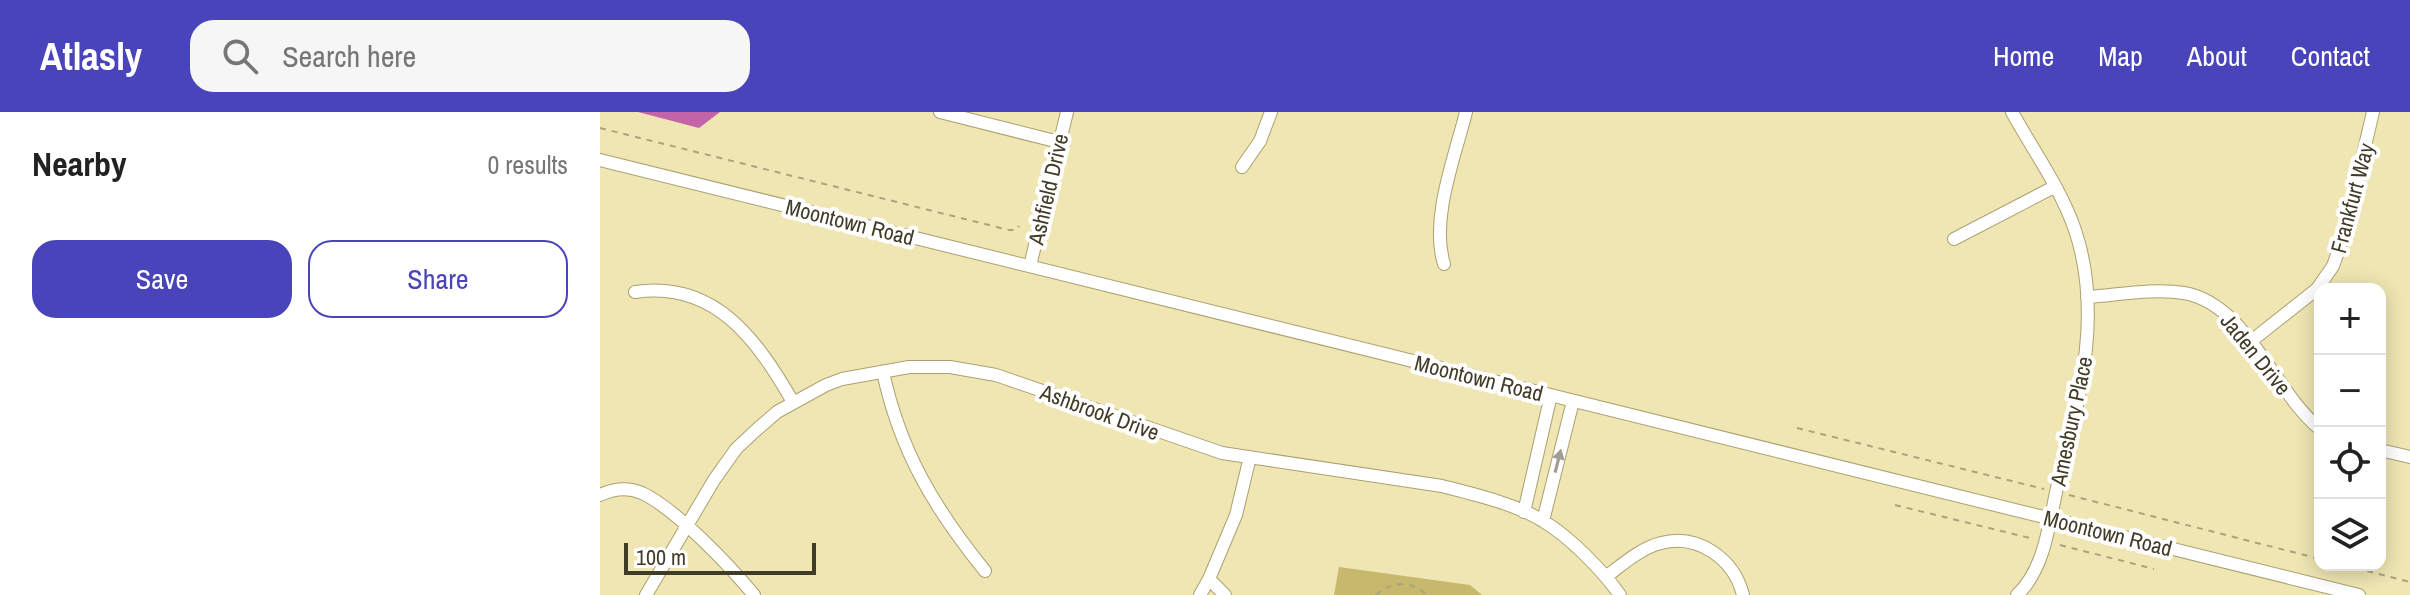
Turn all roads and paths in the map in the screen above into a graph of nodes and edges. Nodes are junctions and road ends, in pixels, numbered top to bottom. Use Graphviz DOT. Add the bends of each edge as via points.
graph roads {
  1 [pos="940,112"];
  2 [pos="1067,112"];
  3 [pos="1271,112"];
  4 [pos="1466,112"];
  5 [pos="2012,112"];
  6 [pos="2373,112"];
  7 [pos="600,128"];
  8 [pos="1059,142"];
  9 [pos="600,160"];
  10 [pos="1242,167"];
  11 [pos="2054,187"];
  12 [pos="1019,226"];
  13 [pos="1954,239"];
  14 [pos="1444,264"];
  15 [pos="1030,266"];
  16 [pos="635,292"];
  17 [pos="2087,297"];
  18 [pos="2250,342"];
  19 [pos="883,372"];
  20 [pos="1551,395"];
  21 [pos="1573,401"];
  22 [pos="793,402"];
  23 [pos="2318,427"];
  24 [pos="2386,451"];
  25 [pos="1250,457"];
  26 [pos="2410,457"];
  27 [pos="600,495"];
  28 [pos="1895,505"];
  29 [pos="1524,512"];
  30 [pos="2050,518"];
  31 [pos="1543,521"];
  32 [pos="686,526"];
  33 [pos="2044,541"];
  34 [pos="2154,569"];
  35 [pos="985,571"];
  36 [pos="2367,571"];
  37 [pos="1607,576"];
  38 [pos="1209,579"];
  39 [pos="2410,582"];
  40 [pos="646,595"];
  41 [pos="754,595"];
  42 [pos="1200,595"];
  43 [pos="1225,595"];
  44 [pos="1376,595"];
  45 [pos="1427,595"];
  46 [pos="1620,595"];
  47 [pos="1743,595"];
  48 [pos="2017,595"];
  49 [pos="2359,595"];
  1 -- 8 [label="street"];
  2 -- 8 [label="street, Ashfield Drive"];
  3 -- 10 [label="street"];
  4 -- 14 [label="street" via="1439,227"];
  5 -- 11 [label="street, Amesbury Place"];
  6 -- 18 [label="street, Frankfurt Way" via="2333,266 2317,289"];
  7 -- 12 [label="path" via="1009,230"];
  8 -- 15 [label="street, Ashfield Drive"];
  9 -- 15 [label="street, Moontown Road"];
  11 -- 13 [label="street"];
  11 -- 17 [label="street, Amesbury Place" via="2075,230"];
  15 -- 20 [label="street, Moontown Road"];
  16 -- 22 [label="street" via="667,289 709,304 754,341"];
  17 -- 18 [label="street, Jaden Drive" via="2158,292 2195,296 2221,310"];
  17 -- 30 [label="street, Amesbury Place" via="2082,385"];
  18 -- 23 [label="street, Jaden Drive"];
  19 -- 22 [label="street, Ashbrook Drive" via="842,379"];
  19 -- 25 [label="street, Ashbrook Drive" via="950,367 996,375 1206,449"];
  19 -- 35 [label="street" via="915,470"];
  20 -- 21 [label="street, Moontown Road"];
  20 -- 29 [label="street"];
  21 -- 30 [label="street, Moontown Road"];
  31 -- 21 [label="street, one-way"];
  22 -- 32 [label="street, Ashbrook Drive" via="736,449"];
  24 -- 26 [label="street"];
  25 -- 29 [label="street, Ashbrook Drive" via="1442,486"];
  25 -- 38 [label="street" via="1236,515"];
  27 -- 32 [label="street" via="616,489 641,492"];
  28 -- 33 [label="path"];
  29 -- 31 [label="street, Ashbrook Drive"];
  30 -- 33 [label="street, Amesbury Place"];
  30 -- 49 [label="street, Moontown Road"];
  31 -- 37 [label="street, Ashbrook Drive"];
  32 -- 40 [label="street, Ashbrook Drive"];
  32 -- 41 [label="street"];
  33 -- 34 [label="path"];
  33 -- 48 [label="street, Amesbury Place" via="2031,578"];
  36 -- 39 [label="path"];
  37 -- 46 [label="street, Ashbrook Drive"];
  37 -- 47 [label="street" via="1661,542 1687,542 1721,557"];
  38 -- 42 [label="street"];
  38 -- 43 [label="street"];
  44 -- 45 [label="path" via="1399,584 1411,584"];
}
